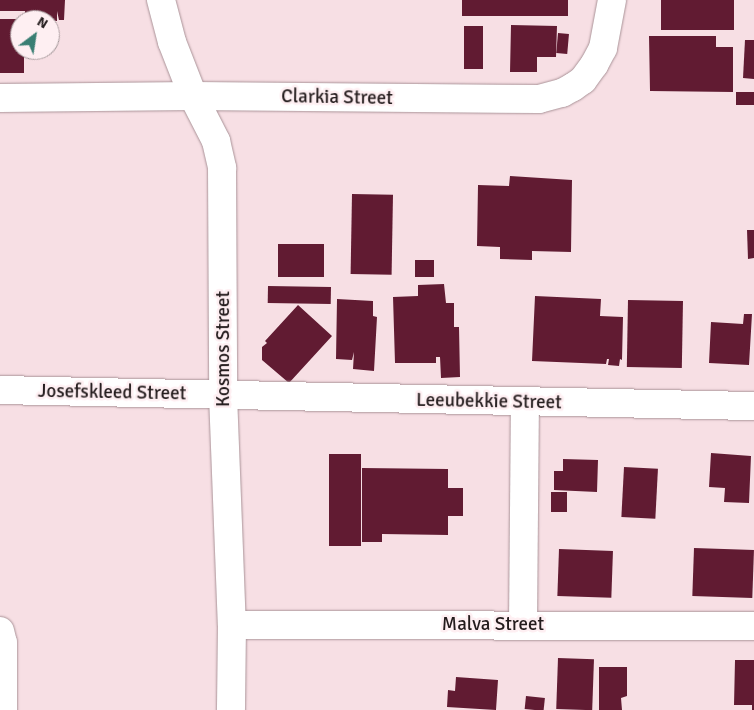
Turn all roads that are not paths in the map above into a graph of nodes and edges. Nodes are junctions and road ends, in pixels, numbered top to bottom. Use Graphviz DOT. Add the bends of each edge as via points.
graph roads {
  1 [pos="160,0"];
  2 [pos="612,0"];
  3 [pos="193,96"];
  4 [pos="0,98"];
  5 [pos="0,390"];
  6 [pos="223,395"];
  7 [pos="525,403"];
  8 [pos="754,406"];
  9 [pos="232,625"];
  10 [pos="523,625"];
  11 [pos="754,626"];
  12 [pos="0,631"];
  13 [pos="3,710"];
  14 [pos="231,710"];
  1 -- 3 [label="street, Kosmos Street"];
  2 -- 3 [label="street, Clarkia Street" via="603,48 583,80 562,93 539,99"];
  3 -- 4 [label="street, Clarkia Street"];
  3 -- 6 [label="street, Kosmos Street" via="216,141 222,168"];
  5 -- 6 [label="street, Josefskleed Street"];
  6 -- 7 [label="street, Leeubekkie Street"];
  6 -- 9 [label="street, Kosmos Street"];
  7 -- 8 [label="street, Leeubekkie Street"];
  7 -- 10 [label="street"];
  9 -- 10 [label="street, Malva Street"];
  9 -- 14 [label="street, Kosmos Street"];
  10 -- 11 [label="street, Malva Street"];
  12 -- 13 [label="street" via="3,643"];
}
